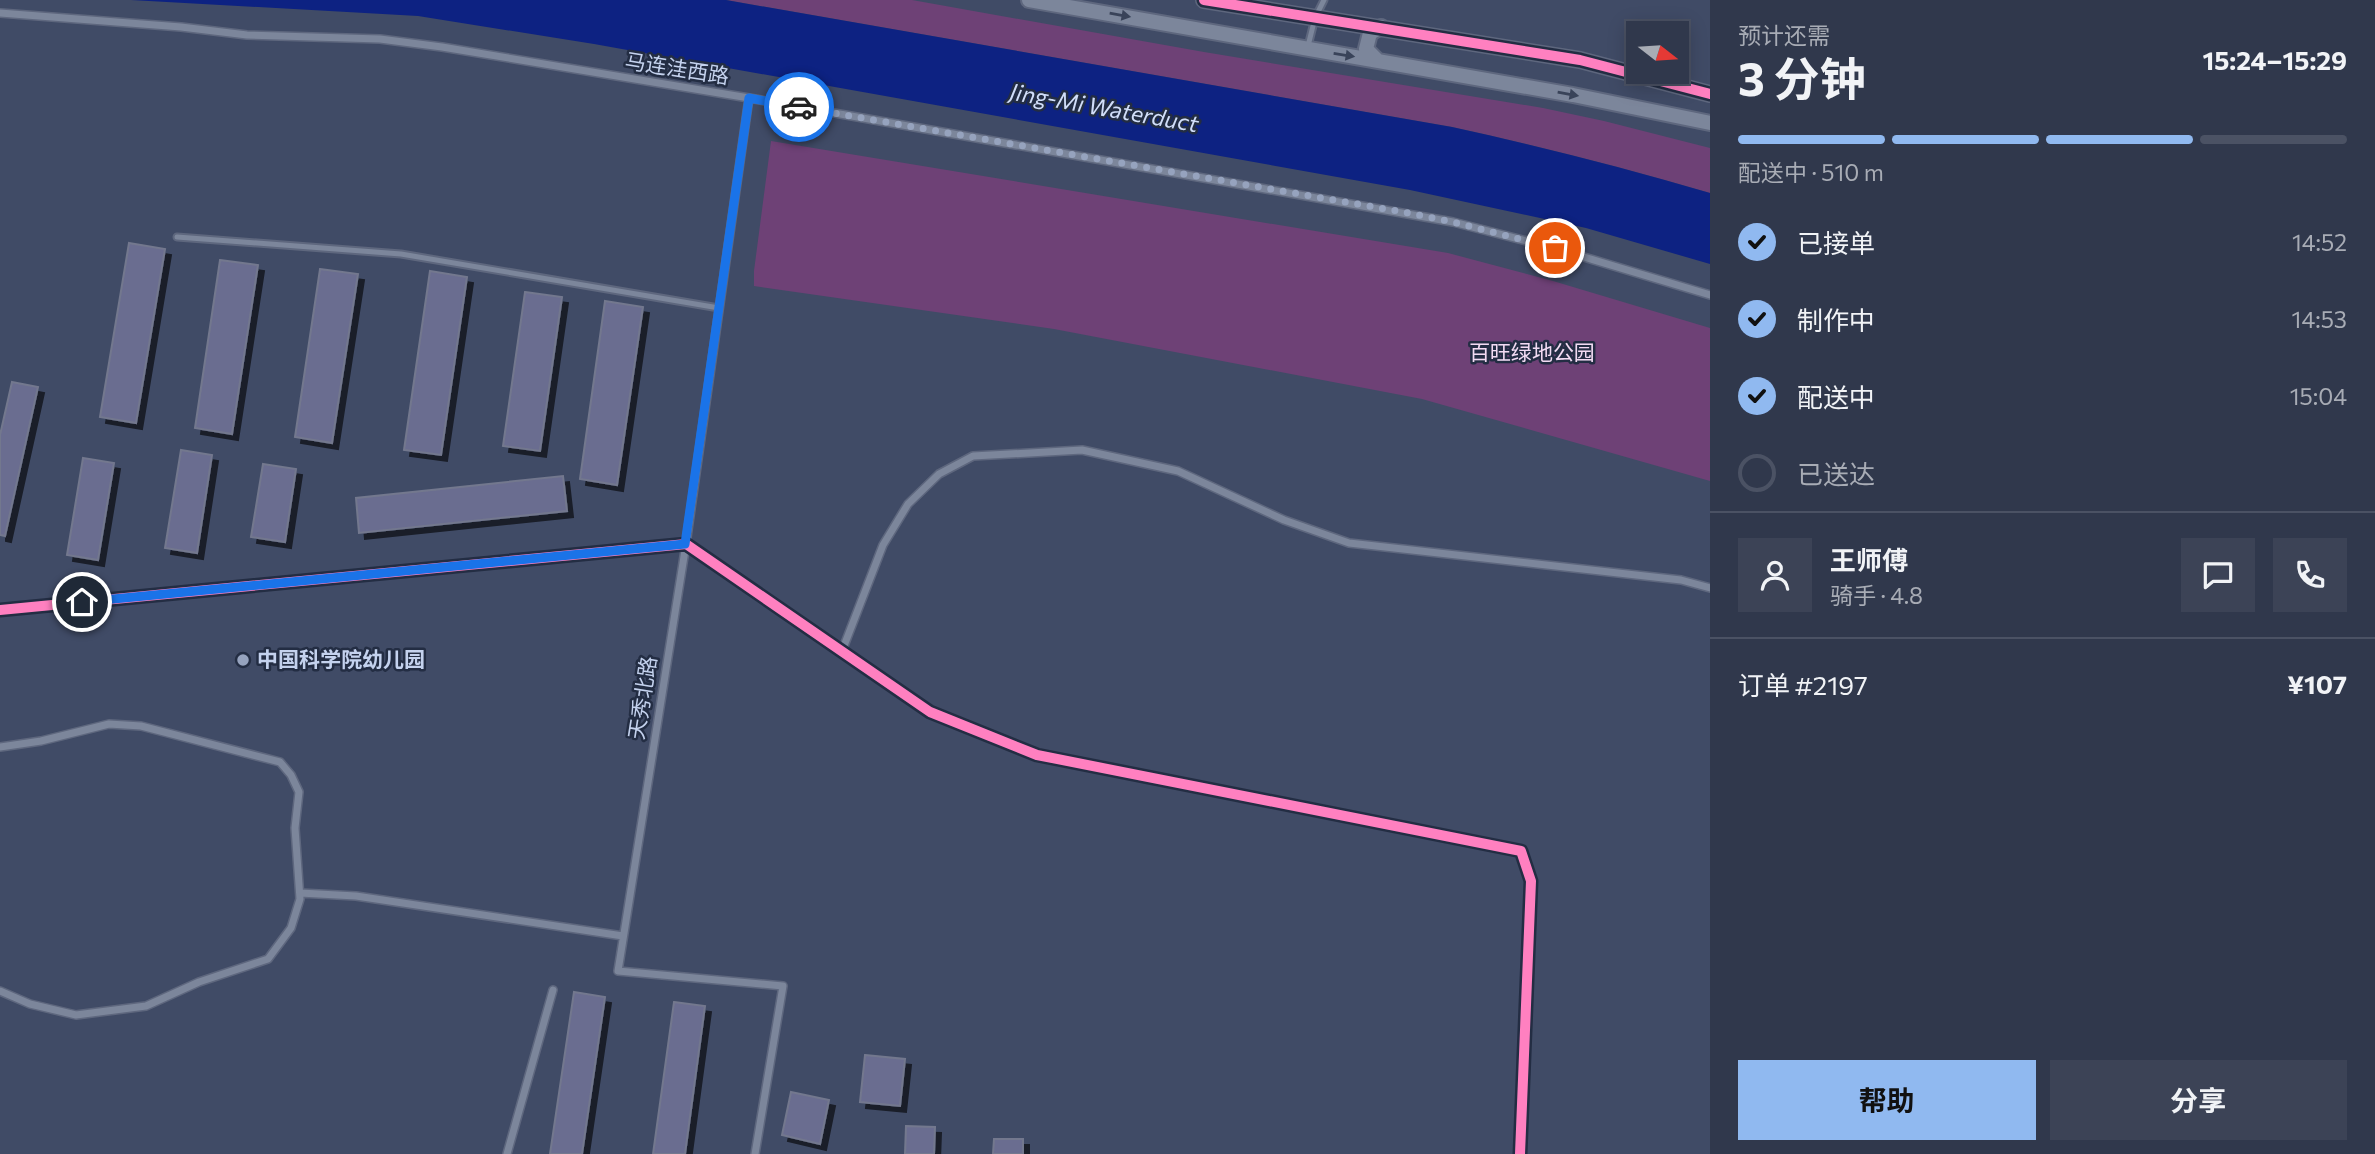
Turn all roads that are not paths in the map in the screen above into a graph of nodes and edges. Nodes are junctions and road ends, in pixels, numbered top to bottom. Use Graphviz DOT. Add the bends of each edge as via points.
graph roads {
  1 [pos="1029,0"];
  2 [pos="1204,0"];
  3 [pos="1324,0"];
  4 [pos="0,13"];
  5 [pos="1315,18"];
  6 [pos="1381,27"];
  7 [pos="1307,49"];
  8 [pos="1377,60"];
  9 [pos="1710,94"];
  10 [pos="749,98"];
  11 [pos="1710,123"];
  12 [pos="177,237"];
  13 [pos="1710,295"];
  14 [pos="719,308"];
  15 [pos="685,544"];
  16 [pos="1710,588"];
  17 [pos="0,610"];
  18 [pos="842,651"];
  19 [pos="0,747"];
  20 [pos="300,893"];
  21 [pos="623,936"];
  22 [pos="553,990"];
  23 [pos="0,991"];
  24 [pos="507,1154"];
  25 [pos="755,1154"];
  26 [pos="1520,1154"];
  1 -- 7 [label="main road, one-way"];
  2 -- 5 [label="main road"];
  3 -- 5 [label="lane"];
  4 -- 10 [label="street, 马连洼西路" via="247,35 380,39"];
  5 -- 6 [label="main road"];
  5 -- 7 [label="lane"];
  6 -- 8 [label="main road" via="1366,41 1366,48"];
  6 -- 9 [label="main road" via="1580,60"];
  7 -- 8 [label="main road, one-way"];
  8 -- 11 [label="main road, one-way"];
  10 -- 13 [label="street, 马连洼西路" via="1453,222"];
  10 -- 14 [label="street, 天秀北路"];
  12 -- 14 [label="lane" via="401,254"];
  14 -- 15 [label="street, 天秀北路"];
  15 -- 17 [label="street"];
  15 -- 18 [label="street"];
  15 -- 21 [label="street, 天秀北路"];
  16 -- 18 [label="street" via="1681,580 1349,542 1284,520 1178,471 1082,450 972,456 939,474 908,504 883,545"];
  18 -- 26 [label="street" via="930,712 1037,755 1521,851 1531,881"];
  19 -- 20 [label="street" via="108,724 141,726 280,762 299,792 295,828"];
  20 -- 21 [label="street" via="356,896"];
  20 -- 23 [label="street" via="291,928 268,959 146,1006 76,1015"];
  21 -- 25 [label="street, 天秀北路" via="618,971 783,986"];
  22 -- 24 [label="street"];
}
